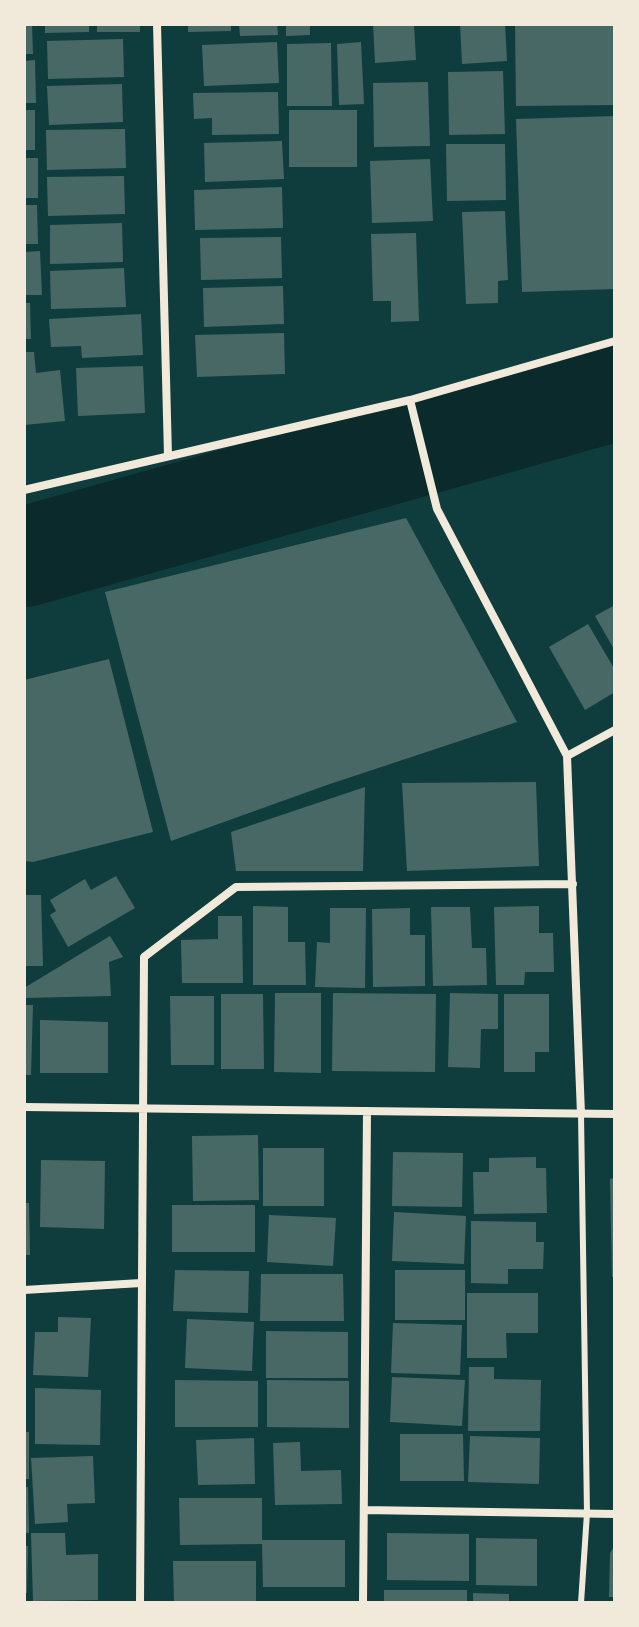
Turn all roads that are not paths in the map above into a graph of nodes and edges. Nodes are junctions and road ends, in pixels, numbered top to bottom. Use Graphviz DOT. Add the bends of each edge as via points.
graph roads {
  1 [pos="157,24"];
  2 [pos="615,341"];
  3 [pos="410,400"];
  4 [pos="168,456"];
  5 [pos="24,490"];
  6 [pos="615,730"];
  7 [pos="567,756"];
  8 [pos="573,884"];
  9 [pos="24,1107"];
  10 [pos="142,1108"];
  11 [pos="367,1111"];
  12 [pos="581,1114"];
  13 [pos="615,1114"];
  14 [pos="141,1283"];
  15 [pos="24,1290"];
  16 [pos="364,1510"];
  17 [pos="587,1513"];
  18 [pos="615,1514"];
  19 [pos="140,1603"];
  20 [pos="363,1603"];
  21 [pos="581,1603"];
  1 -- 4 [label="street"];
  2 -- 3 [label="street"];
  3 -- 4 [label="street"];
  3 -- 7 [label="street" via="437,509"];
  4 -- 5 [label="street"];
  6 -- 7 [label="street"];
  7 -- 8 [label="street"];
  8 -- 10 [label="street" via="236,887 144,957"];
  8 -- 12 [label="street"];
  9 -- 10 [label="street"];
  10 -- 11 [label="street"];
  10 -- 14 [label="street"];
  11 -- 12 [label="street"];
  11 -- 16 [label="street"];
  12 -- 13 [label="street"];
  12 -- 17 [label="lane"];
  14 -- 15 [label="street"];
  14 -- 19 [label="street"];
  16 -- 17 [label="street"];
  16 -- 20 [label="street"];
  17 -- 18 [label="street"];
  17 -- 21 [label="lane"];
}
